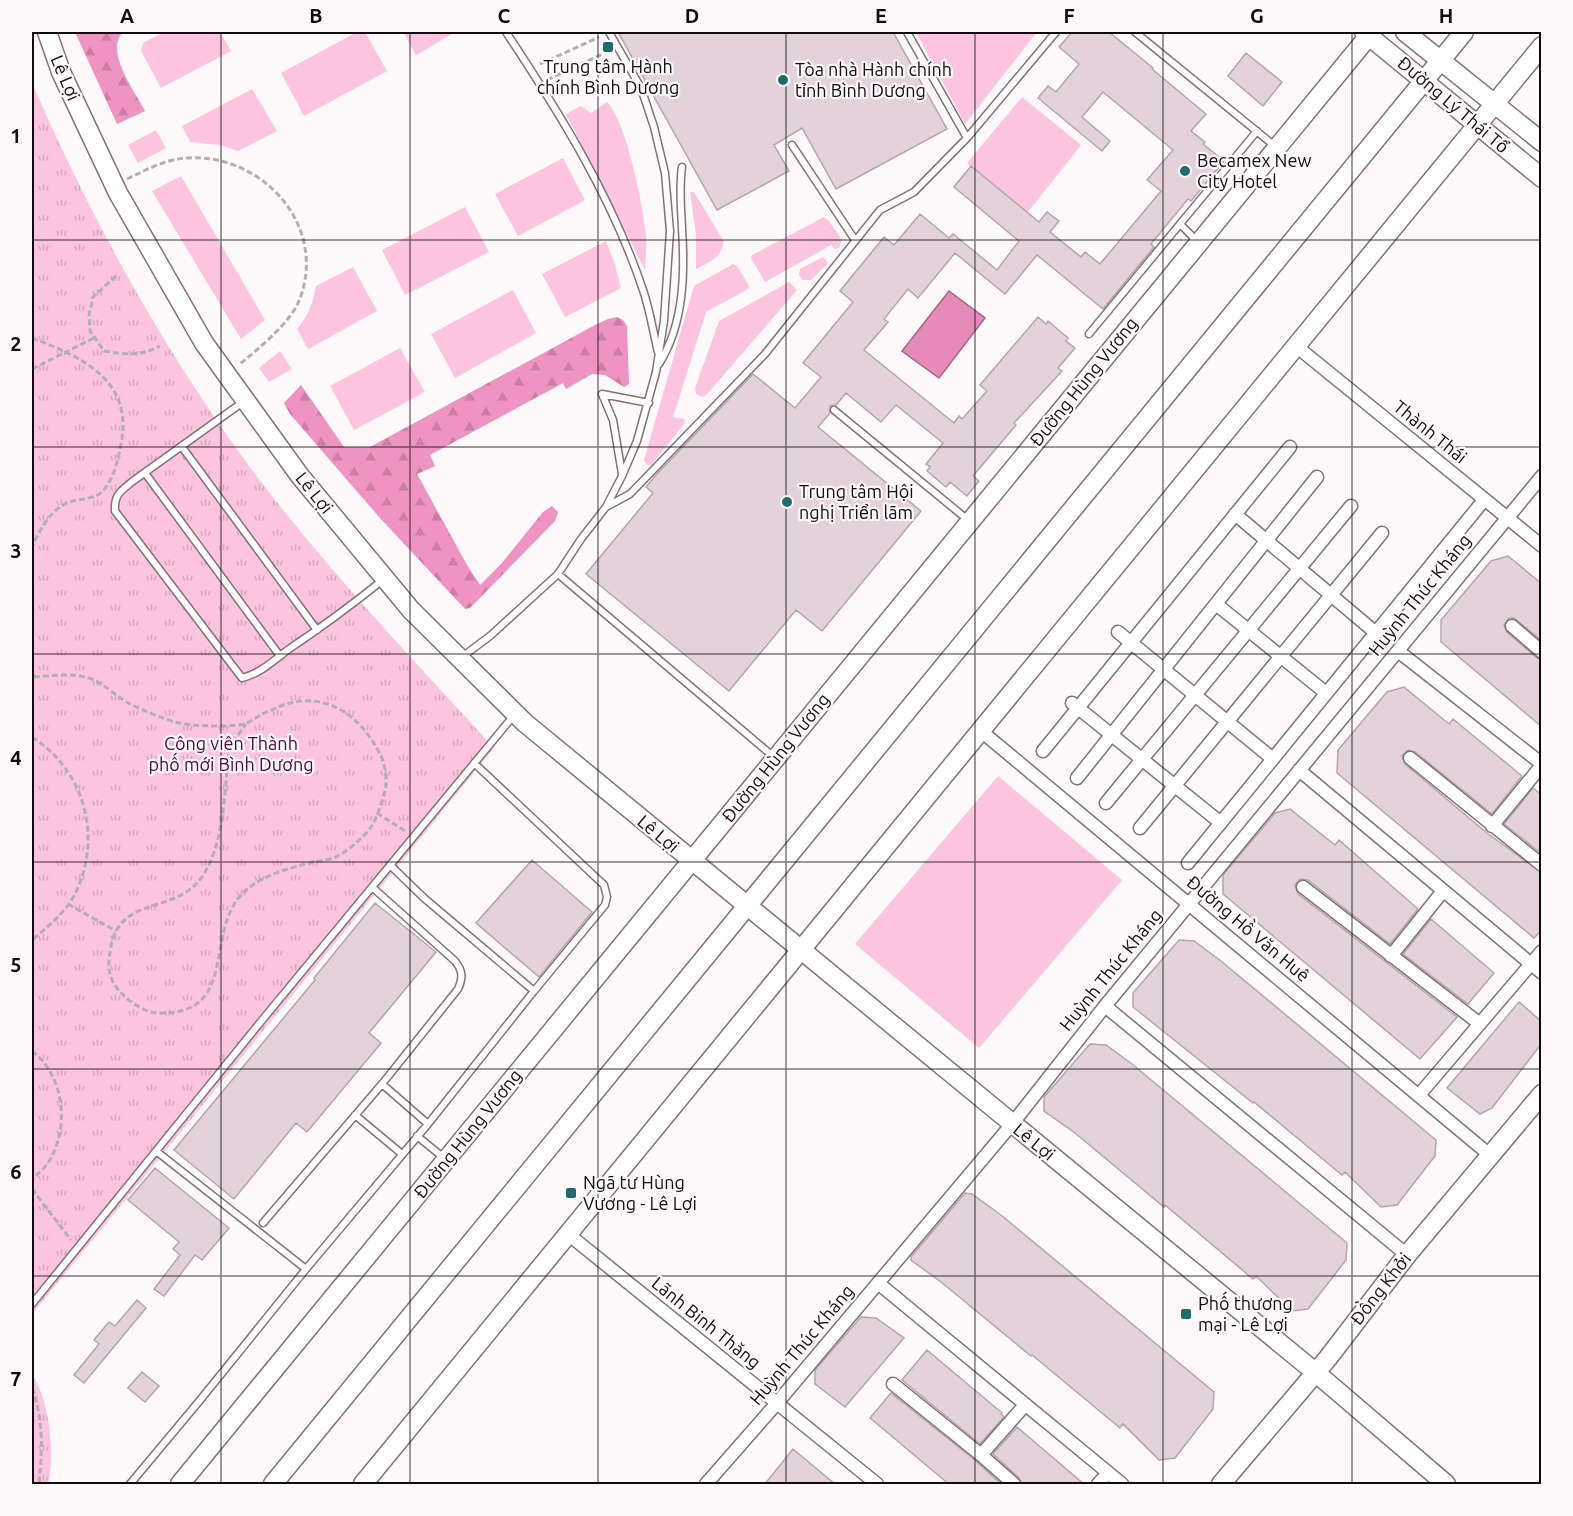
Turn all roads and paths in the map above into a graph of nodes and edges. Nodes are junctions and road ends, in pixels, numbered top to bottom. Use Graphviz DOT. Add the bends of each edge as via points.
graph roads {
  1 [pos="47,32"];
  2 [pos="506,32"];
  3 [pos="609,32"];
  4 [pos="907,32"];
  5 [pos="1056,32"];
  6 [pos="1135,32"];
  7 [pos="1405,32"];
  8 [pos="1464,32"];
  9 [pos="1368,33"];
  10 [pos="618,46"];
  11 [pos="1542,46"];
  12 [pos="1441,60"];
  13 [pos="530,68"];
  14 [pos="1423,81"];
  15 [pos="540,83"];
  16 [pos="1495,104"];
  17 [pos="1477,125"];
  18 [pos="1257,131"];
  19 [pos="967,138"];
  20 [pos="1542,142"];
  21 [pos="792,145"];
  22 [pos="1277,147"];
  23 [pos="682,167"];
  24 [pos="1542,178"];
  25 [pos="114,185"];
  26 [pos="1180,224"];
  27 [pos="855,240"];
  28 [pos="1199,243"];
  29 [pos="117,276"];
  30 [pos="1089,334"];
  31 [pos="32,338"];
  32 [pos="95,338"];
  33 [pos="160,346"];
  34 [pos="1296,346"];
  35 [pos="66,352"];
  36 [pos="659,356"];
  37 [pos="657,368"];
  38 [pos="32,369"];
  39 [pos="226,372"];
  40 [pos="246,400"];
  41 [pos="649,403"];
  42 [pos="834,410"];
  43 [pos="182,447"];
  44 [pos="1290,447"];
  45 [pos="145,473"];
  46 [pos="622,476"];
  47 [pos="1542,476"];
  48 [pos="1317,477"];
  49 [pos="1484,500"];
  50 [pos="1351,506"];
  51 [pos="606,507"];
  52 [pos="1235,514"];
  53 [pos="1507,518"];
  54 [pos="970,521"];
  55 [pos="1382,533"];
  56 [pos="1266,541"];
  57 [pos="1542,546"];
  58 [pos="32,547"];
  59 [pos="1300,568"];
  60 [pos="558,574"];
  61 [pos="385,578"];
  62 [pos="1331,595"];
  63 [pos="1215,604"];
  64 [pos="1512,626"];
  65 [pos="317,630"];
  66 [pos="1248,630"];
  67 [pos="1118,632"];
  68 [pos="1376,633"];
  69 [pos="1131,643"];
  70 [pos="1398,651"];
  71 [pos="1542,652"];
  72 [pos="280,656"];
  73 [pos="1281,656"];
  74 [pos="460,658"];
  75 [pos="1163,669"];
  76 [pos="32,672"];
  77 [pos="34,677"];
  78 [pos="32,684"];
  79 [pos="1326,693"];
  80 [pos="1195,695"];
  81 [pos="1075,705"];
  82 [pos="515,714"];
  83 [pos="1227,721"];
  84 [pos="246,724"];
  85 [pos="981,731"];
  86 [pos="1111,734"];
  87 [pos="32,737"];
  88 [pos="1043,751"];
  89 [pos="776,758"];
  90 [pos="1410,758"];
  91 [pos="1142,759"];
  92 [pos="1273,759"];
  93 [pos="474,763"];
  94 [pos="1542,764"];
  95 [pos="1299,770"];
  96 [pos="1077,778"];
  97 [pos="1175,785"];
  98 [pos="1106,803"];
  99 [pos="377,813"];
  100 [pos="1221,823"];
  101 [pos="1492,826"];
  102 [pos="1140,828"];
  103 [pos="412,836"];
  104 [pos="691,861"];
  105 [pos="1188,863"];
  106 [pos="390,865"];
  107 [pos="1542,865"];
  108 [pos="372,887"];
  109 [pos="1304,887"];
  110 [pos="1443,891"];
  111 [pos="68,904"];
  112 [pos="1189,904"];
  113 [pos="747,906"];
  114 [pos="117,931"];
  115 [pos="32,940"];
  116 [pos="801,950"];
  117 [pos="1542,951"];
  118 [pos="1391,956"];
  119 [pos="1531,965"];
  120 [pos="1542,974"];
  121 [pos="534,991"];
  122 [pos="1105,1006"];
  123 [pos="1480,1024"];
  124 [pos="32,1051"];
  125 [pos="382,1084"];
  126 [pos="1542,1094"];
  127 [pos="1419,1095"];
  128 [pos="355,1116"];
  129 [pos="428,1124"];
  130 [pos="1012,1124"];
  131 [pos="417,1136"];
  132 [pos="156,1151"];
  133 [pos="402,1154"];
  134 [pos="1491,1156"];
  135 [pos="446,1160"];
  136 [pos="32,1180"];
  137 [pos="32,1189"];
  138 [pos="263,1223"];
  139 [pos="568,1234"];
  140 [pos="78,1247"];
  141 [pos="1407,1255"];
  142 [pos="306,1269"];
  143 [pos="878,1283"];
  144 [pos="32,1304"];
  145 [pos="1315,1372"];
  146 [pos="893,1384"];
  147 [pos="32,1388"];
  148 [pos="777,1403"];
  149 [pos="1025,1405"];
  150 [pos="981,1455"];
  151 [pos="1108,1473"];
  152 [pos="39,1485"];
  153 [pos="130,1485"];
  154 [pos="180,1485"];
  155 [pos="273,1485"];
  156 [pos="363,1485"];
  157 [pos="706,1485"];
  158 [pos="877,1485"];
  159 [pos="1014,1485"];
  160 [pos="1098,1485"];
  161 [pos="1122,1485"];
  162 [pos="1221,1485"];
  163 [pos="1446,1485"];
  1 -- 25 [label="main road, Lê Lợi" via="61,72"];
  2 -- 13 [label="lane"];
  3 -- 10 [label="lane"];
  3 -- 13 [label="path"];
  4 -- 19 [label="lane"];
  5 -- 19 [label="lane"];
  6 -- 18 [label="lane"];
  7 -- 12 [label="main road, Đường Lý Thái Tổ"];
  8 -- 12 [label="main road"];
  9 -- 14 [label="main road, Đường Lý Thái Tổ"];
  9 -- 22 [label="main road, Đường Hùng Vương"];
  10 -- 15 [label="path"];
  10 -- 36 [label="lane" via="641,88 665,173 670,231"];
  11 -- 16 [label="main road"];
  12 -- 14 [label="main road"];
  12 -- 16 [label="main road, Đường Lý Thái Tổ"];
  13 -- 15 [label="lane"];
  14 -- 17 [label="main road, Đường Lý Thái Tổ"];
  14 -- 113 [label="main road"];
  15 -- 36 [label="lane" via="598,185 616,225 643,290"];
  16 -- 17 [label="main road"];
  16 -- 20 [label="main road, Đường Lý Thái Tổ"];
  17 -- 24 [label="main road, Đường Lý Thái Tổ"];
  17 -- 34 [label="main road"];
  18 -- 22 [label="lane"];
  18 -- 26 [label="lane"];
  19 -- 27 [label="lane" via="914,192 880,210"];
  21 -- 27 [label="lane"];
  22 -- 28 [label="main road, Đường Hùng Vương"];
  23 -- 37 [label="lane" via="679,188 683,282 678,318"];
  25 -- 39 [label="main road, Lê Lợi" via="204,343"];
  25 -- 39 [label="path" via="166,161 210,159 250,171 272,186 287,203 306,252 299,302 253,353"];
  26 -- 28 [label="lane"];
  26 -- 30 [label="lane"];
  27 -- 51 [label="lane" via="765,354 630,494"];
  28 -- 54 [label="main road, Đường Hùng Vương"];
  29 -- 32 [label="path" via="93,297 89,315 90,332"];
  31 -- 35 [label="path"];
  32 -- 33 [label="path" via="105,351 127,355 148,353"];
  32 -- 35 [label="path"];
  34 -- 49 [label="street, Thành Thái"];
  34 -- 85 [label="main road"];
  35 -- 38 [label="path"];
  35 -- 58 [label="path" via="115,388 123,408 123,439 111,480 101,494 70,501 56,510 41,525"];
  36 -- 37 [label="lane"];
  37 -- 41 [label="lane"];
  39 -- 40 [label="main road, Lê Lợi"];
  40 -- 43 [label="lane"];
  40 -- 61 [label="main road, Lê Lợi" via="300,476"];
  41 -- 46 [label="lane"];
  41 -- 46 [label="lane" via="602,394 613,420"];
  42 -- 54 [label="lane"];
  43 -- 45 [label="lane"];
  43 -- 65 [label="lane"];
  44 -- 52 [label="street"];
  45 -- 72 [label="lane"];
  45 -- 72 [label="lane" via="114,500 115,511 242,678 257,674"];
  46 -- 51 [label="lane"];
  47 -- 53 [label="street, Huỳnh Thúc Kháng"];
  48 -- 56 [label="street"];
  49 -- 53 [label="street, Thành Thái"];
  49 -- 68 [label="street"];
  50 -- 59 [label="street"];
  51 -- 60 [label="lane"];
  52 -- 56 [label="street"];
  52 -- 69 [label="street"];
  53 -- 57 [label="street, Thành Thái"];
  53 -- 70 [label="street, Huỳnh Thúc Kháng"];
  54 -- 89 [label="main road, Đường Hùng Vương"];
  55 -- 62 [label="street"];
  56 -- 59 [label="street"];
  56 -- 63 [label="street"];
  59 -- 62 [label="street"];
  59 -- 66 [label="street"];
  60 -- 74 [label="lane"];
  60 -- 89 [label="lane"];
  61 -- 65 [label="lane"];
  61 -- 74 [label="main road, Lê Lợi"];
  62 -- 68 [label="street"];
  62 -- 73 [label="street"];
  63 -- 66 [label="street"];
  63 -- 75 [label="street"];
  64 -- 71 [label="street"];
  65 -- 72 [label="lane"];
  66 -- 73 [label="street"];
  66 -- 80 [label="street"];
  67 -- 69 [label="street"];
  68 -- 79 [label="street"];
  69 -- 75 [label="street"];
  69 -- 81 [label="street"];
  70 -- 94 [label="street"];
  70 -- 95 [label="street, Huỳnh Thúc Kháng"];
  73 -- 79 [label="street"];
  73 -- 83 [label="street"];
  74 -- 82 [label="main road, Lê Lợi"];
  75 -- 80 [label="street"];
  75 -- 86 [label="street"];
  76 -- 77 [label="path"];
  77 -- 78 [label="path"];
  77 -- 84 [label="path" via="87,678 129,703 178,723 205,727"];
  79 -- 92 [label="street"];
  80 -- 83 [label="street"];
  80 -- 91 [label="street"];
  81 -- 86 [label="street"];
  81 -- 88 [label="street"];
  82 -- 93 [label="lane"];
  82 -- 104 [label="main road, Lê Lợi"];
  83 -- 92 [label="street"];
  83 -- 97 [label="street"];
  84 -- 99 [label="path" via="294,702 334,705 349,715 382,758 386,784"];
  84 -- 114 [label="path" via="228,756 220,831 203,876 190,891 174,900 146,907 122,920"];
  85 -- 112 [label="street, Đường Hồ Văn Huê"];
  85 -- 116 [label="main road"];
  86 -- 91 [label="street"];
  86 -- 96 [label="street"];
  87 -- 111 [label="path" via="48,747 72,777 86,812 89,850 79,887"];
  89 -- 104 [label="main road, Đường Hùng Vương"];
  90 -- 101 [label="street"];
  91 -- 97 [label="street"];
  91 -- 98 [label="street"];
  92 -- 100 [label="street"];
  93 -- 106 [label="lane"];
  93 -- 121 [label="lane" via="604,885 608,897"];
  94 -- 101 [label="street"];
  95 -- 110 [label="street"];
  95 -- 112 [label="street, Huỳnh Thúc Kháng"];
  97 -- 100 [label="street"];
  97 -- 102 [label="street"];
  99 -- 103 [label="path"];
  99 -- 114 [label="path" via="373,826 335,857 258,880 239,898 222,939 213,982 189,1010 175,1014 148,1012 131,1003 112,981 108,961"];
  100 -- 105 [label="street"];
  101 -- 107 [label="street"];
  104 -- 113 [label="main road, Lê Lợi"];
  104 -- 135 [label="main road, Đường Hùng Vương"];
  106 -- 108 [label="lane"];
  106 -- 121 [label="lane"];
  108 -- 125 [label="lane" via="455,961 462,980"];
  108 -- 132 [label="lane"];
  109 -- 118 [label="street"];
  110 -- 118 [label="street"];
  110 -- 119 [label="street"];
  111 -- 114 [label="path"];
  111 -- 115 [label="path"];
  112 -- 122 [label="street, Huỳnh Thúc Kháng"];
  112 -- 127 [label="street, Đường Hồ Văn Huê"];
  113 -- 116 [label="main road, Lê Lợi"];
  113 -- 155 [label="main road"];
  116 -- 130 [label="main road, Lê Lợi"];
  116 -- 139 [label="main road"];
  117 -- 119 [label="street"];
  118 -- 123 [label="street"];
  119 -- 120 [label="street"];
  119 -- 123 [label="street"];
  121 -- 129 [label="lane"];
  122 -- 130 [label="street, Huỳnh Thúc Kháng"];
  122 -- 141 [label="street"];
  123 -- 127 [label="street"];
  124 -- 136 [label="path" via="55,1080 62,1108 60,1137 48,1163"];
  125 -- 128 [label="lane"];
  125 -- 129 [label="lane"];
  126 -- 134 [label="main road, Đồng Khởi"];
  127 -- 134 [label="street, Đường Hồ Văn Huê"];
  128 -- 133 [label="lane"];
  128 -- 138 [label="lane"];
  129 -- 131 [label="lane"];
  130 -- 143 [label="street, Huỳnh Thúc Kháng"];
  130 -- 145 [label="main road, Lê Lợi"];
  131 -- 133 [label="lane"];
  131 -- 135 [label="lane"];
  132 -- 140 [label="lane"];
  132 -- 142 [label="lane"];
  133 -- 142 [label="lane"];
  134 -- 141 [label="main road, Đồng Khởi"];
  135 -- 154 [label="main road, Đường Hùng Vương"];
  137 -- 140 [label="path"];
  139 -- 148 [label="street, Lãnh Binh Thăng"];
  139 -- 156 [label="main road"];
  140 -- 144 [label="lane"];
  141 -- 145 [label="main road, Đồng Khởi"];
  142 -- 153 [label="lane"];
  143 -- 148 [label="street, Huỳnh Thúc Kháng"];
  143 -- 149 [label="street"];
  145 -- 162 [label="main road, Đồng Khởi"];
  145 -- 163 [label="main road, Lê Lợi"];
  146 -- 150 [label="street"];
  147 -- 152 [label="path" via="40,1428"];
  148 -- 157 [label="street, Huỳnh Thúc Kháng"];
  148 -- 158 [label="street, Lãnh Binh Thăng"];
  149 -- 150 [label="street"];
  149 -- 151 [label="street"];
  150 -- 159 [label="street"];
  151 -- 160 [label="street"];
  151 -- 161 [label="street"];
}
